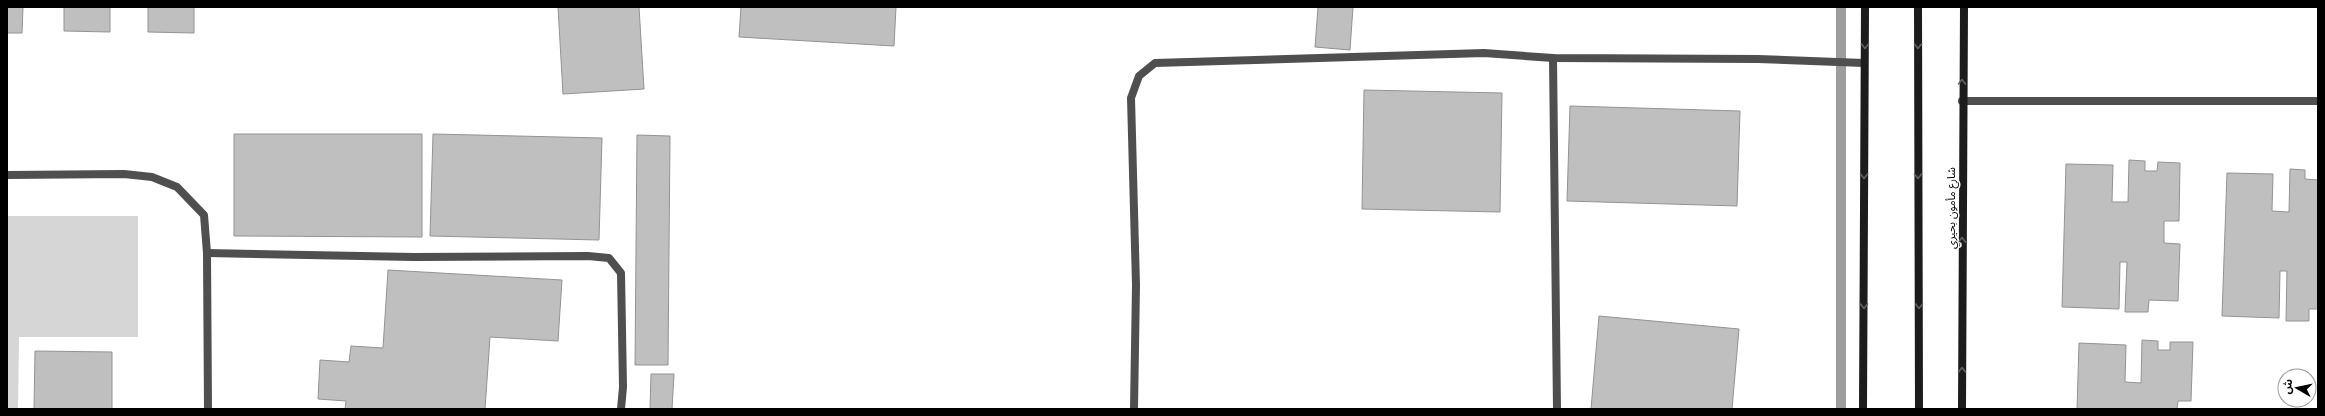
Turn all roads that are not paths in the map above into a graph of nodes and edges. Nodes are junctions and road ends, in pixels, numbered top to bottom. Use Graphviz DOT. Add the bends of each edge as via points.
graph roads {
  1 [pos="1865,7"];
  2 [pos="1918,7"];
  3 [pos="1964,7"];
  4 [pos="1553,58"];
  5 [pos="1864,63"];
  6 [pos="1962,101"];
  7 [pos="2318,101"];
  8 [pos="7,174"];
  9 [pos="207,253"];
  10 [pos="208,409"];
  11 [pos="621,409"];
  12 [pos="1134,409"];
  13 [pos="1557,409"];
  14 [pos="1863,409"];
  15 [pos="1919,409"];
  16 [pos="1962,409"];
  1 -- 5 [label="street, one-way"];
  2 -- 15 [label="street, one-way"];
  6 -- 3 [label="street, شارع مأمون بحيري, one-way"];
  4 -- 5 [label="street"];
  4 -- 12 [label="street" via="1484,53 1155,63 1139,76 1132,98 1136,285"];
  4 -- 13 [label="street"];
  5 -- 14 [label="street, one-way"];
  6 -- 7 [label="street"];
  16 -- 6 [label="street, شارع مأمون بحيري, one-way"];
  8 -- 9 [label="street" via="124,174 152,177 177,187 204,215"];
  9 -- 10 [label="street"];
  9 -- 11 [label="street" via="609,258 621,273"];
}
